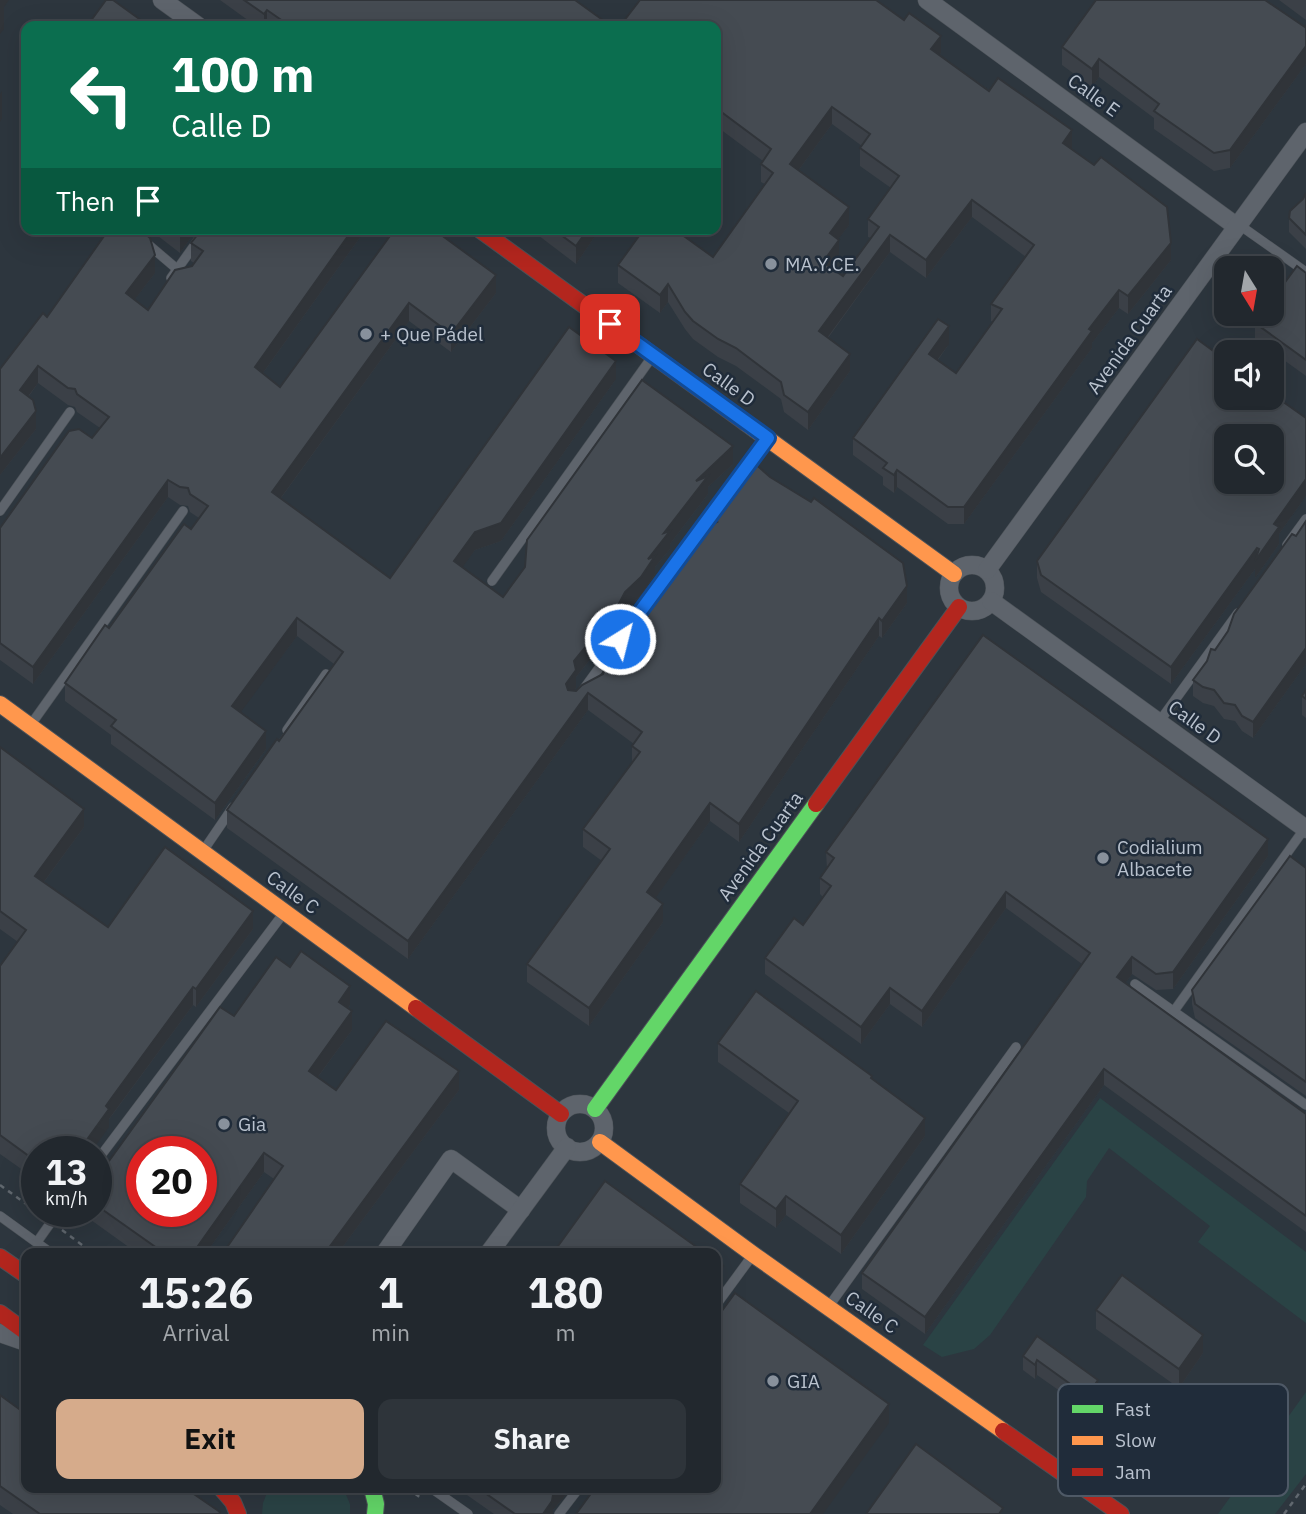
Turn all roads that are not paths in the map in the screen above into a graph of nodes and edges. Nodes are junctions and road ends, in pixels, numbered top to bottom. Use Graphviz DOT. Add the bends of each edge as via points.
graph roads {
  1 [pos="162,0"];
  2 [pos="927,0"];
  3 [pos="191,21"];
  4 [pos="1305,136"];
  5 [pos="1237,225"];
  6 [pos="137,235"];
  7 [pos="202,235"];
  8 [pos="487,235"];
  9 [pos="177,269"];
  10 [pos="1306,272"];
  11 [pos="163,288"];
  12 [pos="653,355"];
  13 [pos="70,412"];
  14 [pos="768,438"];
  15 [pos="0,511"];
  16 [pos="183,511"];
  17 [pos="1306,519"];
  18 [pos="1282,553"];
  19 [pos="987,570"];
  20 [pos="954,573"];
  21 [pos="492,581"];
  22 [pos="991,601"];
  23 [pos="959,607"];
  24 [pos="1241,609"];
  25 [pos="326,674"];
  26 [pos="573,703"];
  27 [pos="0,704"];
  28 [pos="1159,722"];
  29 [pos="30,726"];
  30 [pos="279,741"];
  31 [pos="241,796"];
  32 [pos="1305,828"];
  33 [pos="202,852"];
  34 [pos="284,912"];
  35 [pos="1135,984"];
  36 [pos="1174,1011"];
  37 [pos="1016,1047"];
  38 [pos="1306,1105"];
  39 [pos="595,1109"];
  40 [pos="561,1114"];
  41 [pos="112,1141"];
  42 [pos="600,1142"];
  43 [pos="567,1147"];
  44 [pos="521,1210"];
  45 [pos="0,1216"];
  46 [pos="48,1227"];
  47 [pos="37,1242"];
  48 [pos="45,1248"];
  49 [pos="388,1248"];
  50 [pos="493,1248"];
  51 [pos="754,1255"];
  52 [pos="0,1256"];
  53 [pos="21,1271"];
  54 [pos="721,1298"];
  55 [pos="828,1307"];
  56 [pos="0,1313"];
  57 [pos="21,1328"];
  58 [pos="0,1333"];
  59 [pos="21,1340"];
  60 [pos="1058,1469"];
  61 [pos="225,1493"];
  62 [pos="243,1493"];
  63 [pos="437,1493"];
  64 [pos="575,1493"];
  65 [pos="1096,1496"];
  66 [pos="240,1514"];
  67 [pos="468,1514"];
  68 [pos="559,1514"];
  69 [pos="1121,1514"];
  1 -- 3 [label="street"];
  2 -- 5 [label="street, Calle E"];
  4 -- 5 [label="street, Avenida Cuarta"];
  5 -- 10 [label="lane"];
  5 -- 19 [label="street, Avenida Cuarta"];
  6 -- 9 [label="lane"];
  7 -- 9 [label="lane"];
  8 -- 12 [label="street, Calle D"];
  9 -- 11 [label="lane"];
  12 -- 14 [label="street, Calle D"];
  12 -- 21 [label="lane"];
  13 -- 15 [label="lane"];
  14 -- 20 [label="street, Calle D"];
  14 -- 26 [label="lane"];
  16 -- 29 [label="lane"];
  17 -- 18 [label="lane"];
  19 -- 20 [label="street" via="969,565"];
  19 -- 22 [label="street" via="995,583"];
  20 -- 23 [label="street" via="948,589"];
  22 -- 23 [label="street" via="978,611"];
  22 -- 28 [label="street, Calle D"];
  23 -- 39 [label="street, Avenida Cuarta"];
  24 -- 28 [label="lane"];
  25 -- 30 [label="lane"];
  27 -- 29 [label="street, Calle C"];
  28 -- 32 [label="street, Calle D"];
  29 -- 33 [label="street, Calle C"];
  31 -- 33 [label="lane"];
  32 -- 36 [label="lane"];
  33 -- 34 [label="street, Calle C"];
  34 -- 40 [label="street, Calle C"];
  34 -- 41 [label="lane"];
  35 -- 36 [label="lane"];
  36 -- 38 [label="lane"];
  37 -- 55 [label="lane"];
  39 -- 40 [label="street" via="579,1104"];
  39 -- 42 [label="street" via="604,1129"];
  40 -- 43 [label="street" via="556,1128"];
  42 -- 43 [label="street" via="586,1151"];
  42 -- 51 [label="street, Calle C"];
  43 -- 44 [label="street"];
  44 -- 49 [label="street" via="451,1158"];
  44 -- 50 [label="street"];
  45 -- 47 [label="lane"];
  46 -- 47 [label="lane"];
  47 -- 48 [label="lane"];
  51 -- 54 [label="lane"];
  51 -- 55 [label="street, Calle C"];
  52 -- 53 [label="street"];
  55 -- 60 [label="street, Calle C"];
  56 -- 57 [label="street"];
  58 -- 59 [label="street"];
  61 -- 66 [label="street"];
  62 -- 66 [label="street"];
  63 -- 67 [label="lane"];
  64 -- 68 [label="lane"];
  65 -- 69 [label="street, Calle C"];
}
